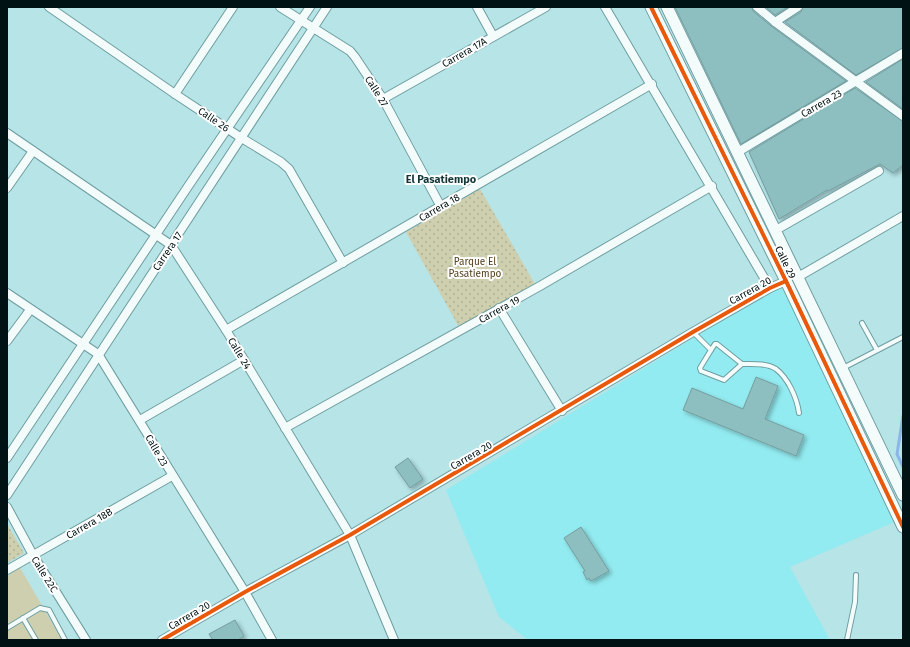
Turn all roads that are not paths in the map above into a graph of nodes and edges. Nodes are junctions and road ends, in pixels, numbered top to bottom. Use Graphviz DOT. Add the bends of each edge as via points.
graph roads {
  1 [pos="50,7"];
  2 [pos="233,7"];
  3 [pos="280,7"];
  4 [pos="310,7"];
  5 [pos="327,7"];
  6 [pos="477,7"];
  7 [pos="546,7"];
  8 [pos="605,7"];
  9 [pos="667,7"];
  10 [pos="757,7"];
  11 [pos="798,7"];
  12 [pos="652,8"];
  13 [pos="301,21"];
  14 [pos="775,22"];
  15 [pos="312,28"];
  16 [pos="493,36"];
  17 [pos="903,53"];
  18 [pos="857,82"];
  19 [pos="652,84"];
  20 [pos="175,94"];
  21 [pos="383,100"];
  22 [pos="903,116"];
  23 [pos="227,128"];
  24 [pos="7,134"];
  25 [pos="240,137"];
  26 [pos="33,151"];
  27 [pos="738,152"];
  28 [pos="878,171"];
  29 [pos="712,186"];
  30 [pos="7,188"];
  31 [pos="440,205"];
  32 [pos="903,216"];
  33 [pos="776,230"];
  34 [pos="157,234"];
  35 [pos="171,245"];
  36 [pos="343,263"];
  37 [pos="798,277"];
  38 [pos="786,281"];
  39 [pos="770,288"];
  40 [pos="7,293"];
  41 [pos="499,308"];
  42 [pos="30,310"];
  43 [pos="862,323"];
  44 [pos="226,330"];
  45 [pos="693,332"];
  46 [pos="903,337"];
  47 [pos="7,341"];
  48 [pos="83,343"];
  49 [pos="711,350"];
  50 [pos="877,350"];
  51 [pos="98,354"];
  52 [pos="244,360"];
  53 [pos="742,364"];
  54 [pos="842,368"];
  55 [pos="562,411"];
  56 [pos="799,413"];
  57 [pos="140,420"];
  58 [pos="285,428"];
  59 [pos="7,458"];
  60 [pos="172,476"];
  61 [pos="900,480"];
  62 [pos="7,495"];
  63 [pos="903,495"];
  64 [pos="7,508"];
  65 [pos="903,527"];
  66 [pos="350,535"];
  67 [pos="33,555"];
  68 [pos="7,570"];
  69 [pos="856,575"];
  70 [pos="245,592"];
  71 [pos="23,618"];
  72 [pos="7,628"];
  73 [pos="36,640"];
  74 [pos="65,640"];
  75 [pos="86,640"];
  76 [pos="162,640"];
  77 [pos="272,640"];
  78 [pos="394,640"];
  79 [pos="847,640"];
  1 -- 20 [label="street, Calle 26"];
  2 -- 20 [label="street"];
  3 -- 13 [label="street, Calle 27"];
  4 -- 13 [label="street, Carrera 17"];
  5 -- 15 [label="street, Carrera 17"];
  6 -- 16 [label="street"];
  7 -- 16 [label="street, Carrera 17A"];
  8 -- 19 [label="street"];
  9 -- 27 [label="main road, Calle 29"];
  10 -- 14 [label="street"];
  11 -- 14 [label="street"];
  12 -- 38 [label="main road, Calle 29"];
  13 -- 15 [label="street, Calle 27"];
  13 -- 23 [label="street, Carrera 17"];
  14 -- 18 [label="street"];
  15 -- 21 [label="street, Calle 27" via="350,51"];
  15 -- 25 [label="street, Carrera 17"];
  16 -- 21 [label="street, Carrera 17A"];
  17 -- 18 [label="street, Carrera 23"];
  18 -- 22 [label="street"];
  18 -- 27 [label="street, Carrera 23"];
  19 -- 29 [label="street"];
  19 -- 31 [label="street, Carrera 18" via="481,184"];
  20 -- 23 [label="street, Calle 26"];
  21 -- 31 [label="street, Calle 27"];
  23 -- 25 [label="street, Calle 26"];
  23 -- 34 [label="street, Carrera 17"];
  24 -- 26 [label="street, Calle 24"];
  25 -- 35 [label="street, Carrera 17"];
  25 -- 36 [label="street, Calle 26" via="289,169"];
  26 -- 30 [label="street"];
  26 -- 34 [label="street, Calle 24"];
  27 -- 33 [label="main road, Calle 29"];
  28 -- 33 [label="street"];
  29 -- 39 [label="street"];
  29 -- 41 [label="street, Carrera 19"];
  31 -- 36 [label="street, Carrera 18"];
  32 -- 37 [label="street"];
  33 -- 37 [label="main road, Calle 29"];
  34 -- 35 [label="street, Calle 24"];
  34 -- 48 [label="street, Carrera 17"];
  35 -- 44 [label="street, Calle 24"];
  35 -- 51 [label="street, Carrera 17"];
  36 -- 44 [label="street, Carrera 18"];
  37 -- 54 [label="main road, Calle 29"];
  38 -- 39 [label="street, Carrera 20"];
  38 -- 65 [label="main road, Calle 29"];
  39 -- 45 [label="street, Carrera 20"];
  40 -- 42 [label="street, Calle 23"];
  41 -- 55 [label="street"];
  41 -- 58 [label="street, Carrera 19"];
  42 -- 47 [label="street"];
  42 -- 48 [label="street, Calle 23"];
  43 -- 50 [label="lane"];
  44 -- 52 [label="street, Calle 24"];
  45 -- 49 [label="lane"];
  45 -- 55 [label="street, Carrera 20"];
  46 -- 50 [label="lane"];
  48 -- 51 [label="street, Calle 23"];
  48 -- 59 [label="street, Carrera 17"];
  49 -- 53 [label="lane" via="717,344"];
  49 -- 53 [label="lane" via="700,368 701,371 724,380"];
  50 -- 54 [label="lane"];
  51 -- 57 [label="street, Calle 23"];
  51 -- 62 [label="street, Carrera 17"];
  52 -- 57 [label="street"];
  52 -- 58 [label="street, Calle 24"];
  53 -- 56 [label="lane" via="755,363 776,369 785,379 798,403"];
  54 -- 61 [label="main road, Calle 29"];
  55 -- 66 [label="street, Carrera 20"];
  57 -- 60 [label="street, Calle 23"];
  58 -- 66 [label="street, Calle 24"];
  60 -- 67 [label="street, Carrera 18B"];
  60 -- 70 [label="street, Calle 23"];
  61 -- 63 [label="main road, Calle 29"];
  64 -- 67 [label="street, Calle 22C"];
  66 -- 70 [label="street, Carrera 20"];
  66 -- 78 [label="street, Calle 24"];
  67 -- 68 [label="street, Carrera 18B"];
  67 -- 75 [label="street, Calle 22C"];
  69 -- 79 [label="lane" via="855,602"];
  70 -- 76 [label="street, Carrera 20"];
  70 -- 77 [label="street, Calle 23"];
  71 -- 72 [label="lane"];
  71 -- 73 [label="lane"];
  71 -- 74 [label="lane" via="40,608 49,610"];
}
